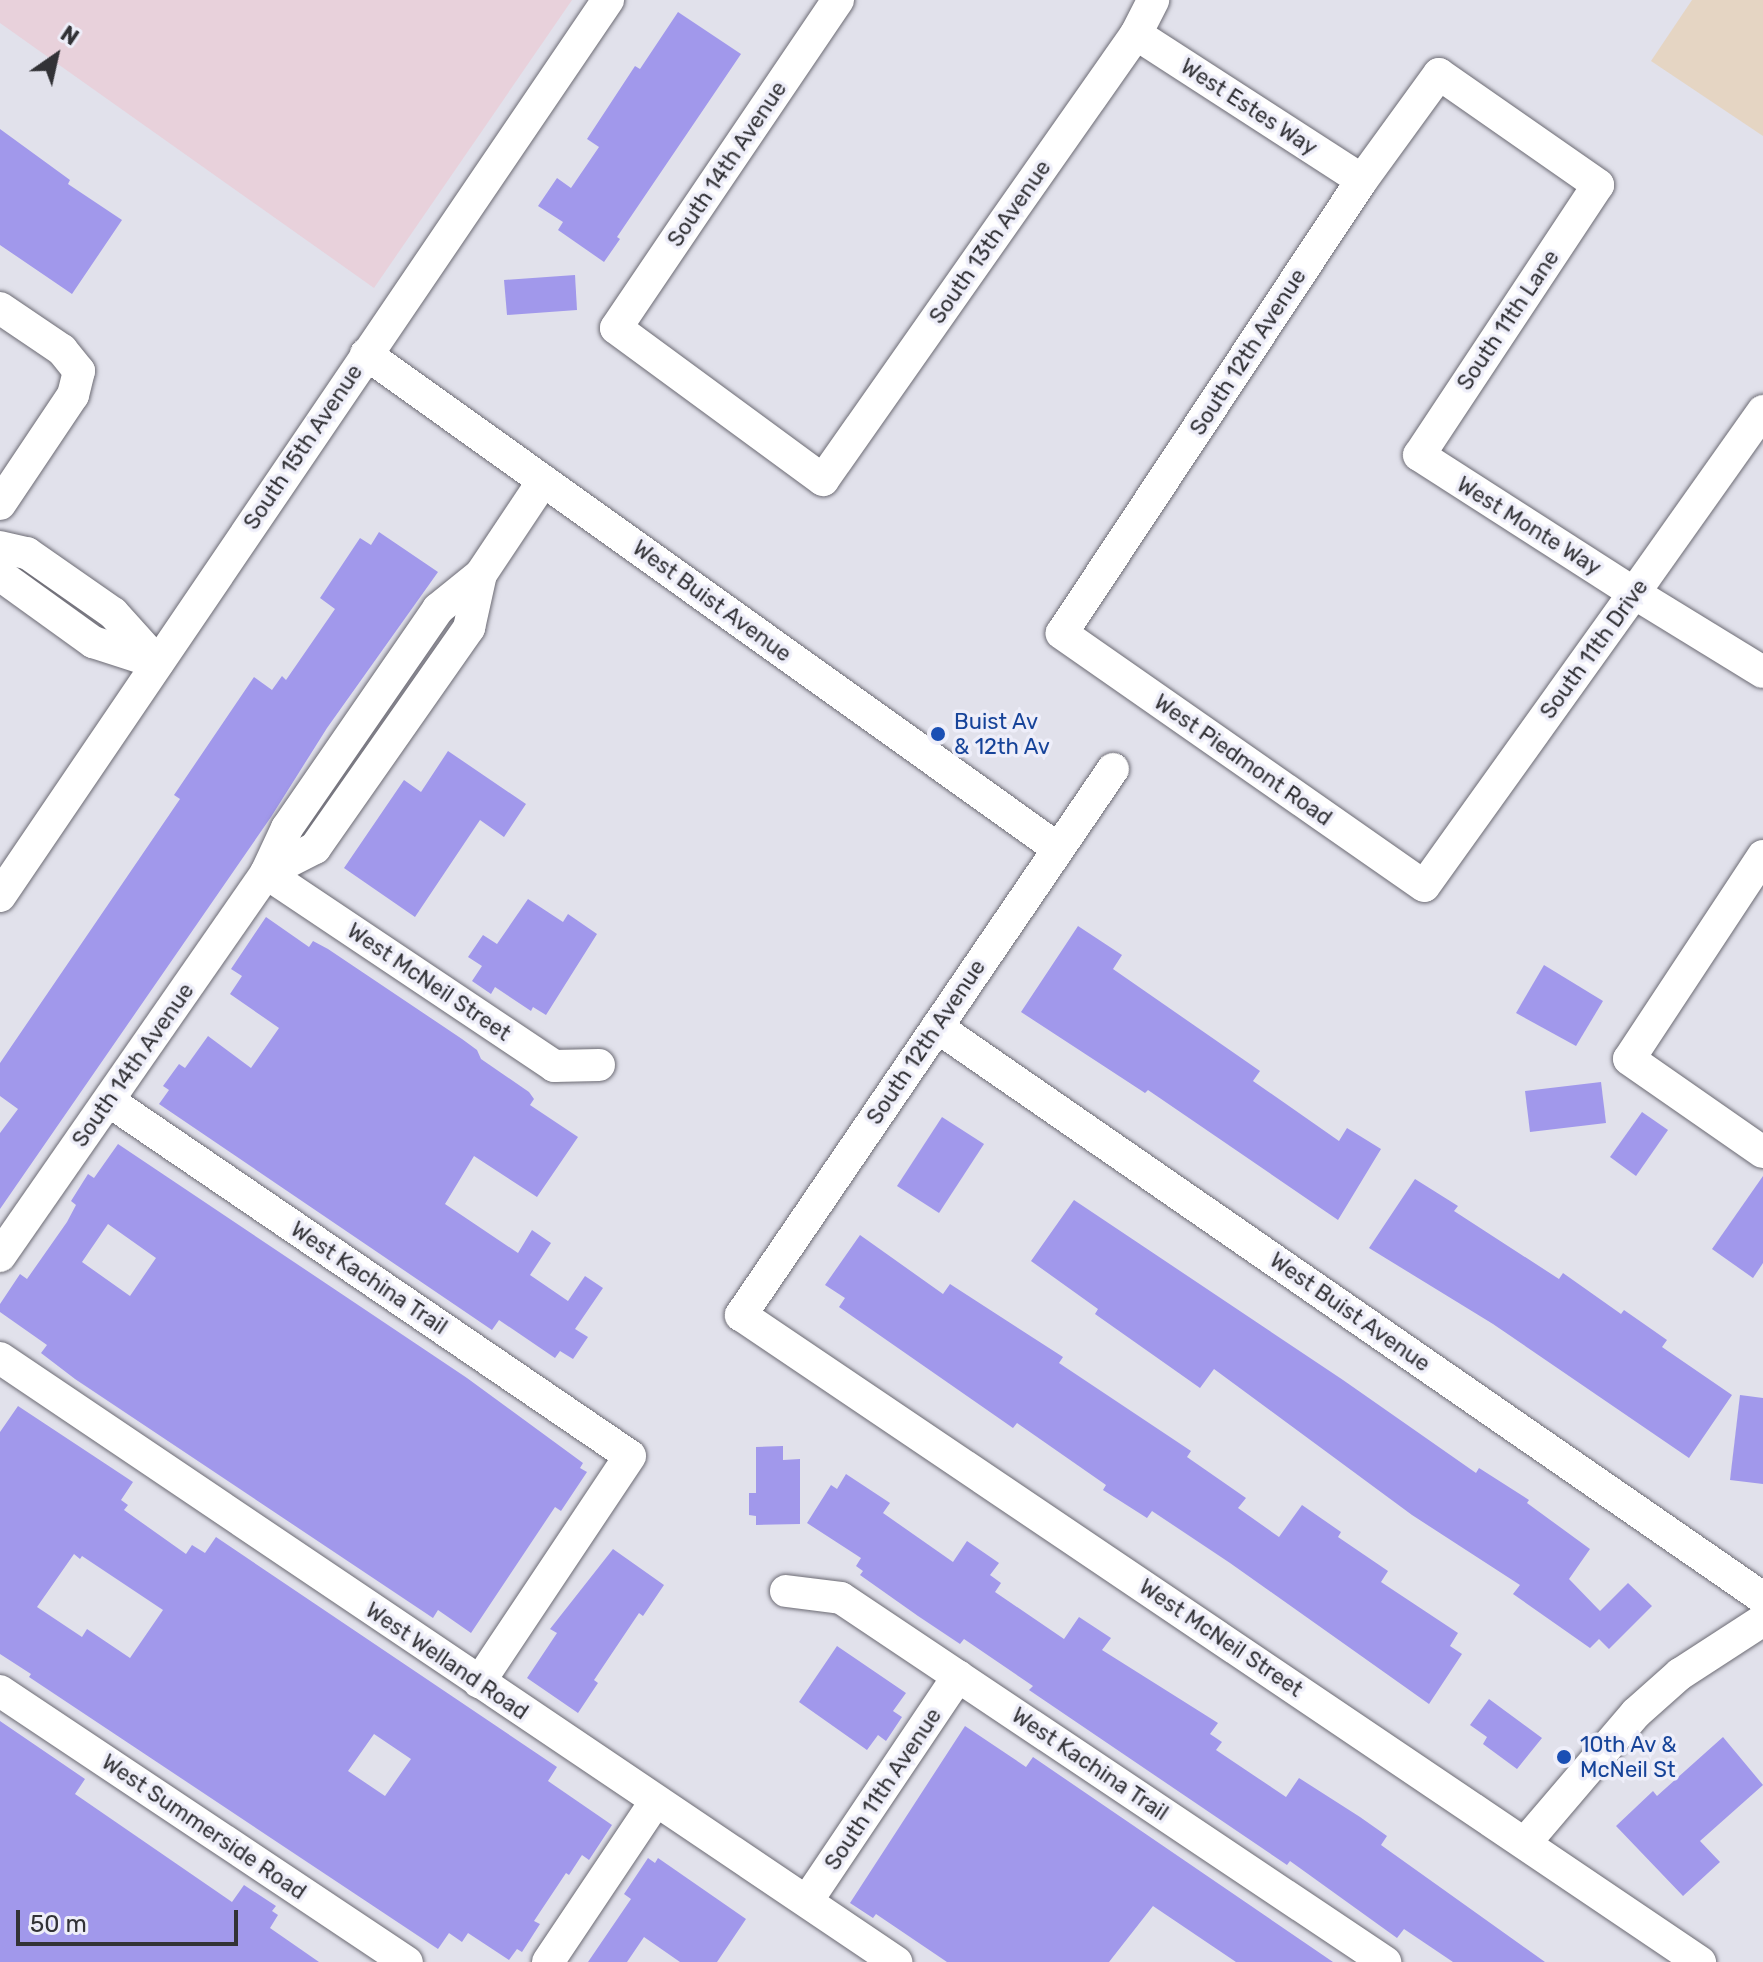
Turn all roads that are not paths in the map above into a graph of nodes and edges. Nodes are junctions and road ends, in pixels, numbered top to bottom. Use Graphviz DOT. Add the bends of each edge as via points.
graph roads {
  1 [pos="608,0"];
  2 [pos="838,0"];
  3 [pos="1153,0"];
  4 [pos="1136,34"];
  5 [pos="1362,180"];
  6 [pos="1598,185"];
  7 [pos="0,308"];
  8 [pos="366,354"];
  9 [pos="1763,411"];
  10 [pos="1419,455"];
  11 [pos="823,480"];
  12 [pos="543,481"];
  13 [pos="0,504"];
  14 [pos="0,547"];
  15 [pos="481,574"];
  16 [pos="0,575"];
  17 [pos="65,580"];
  18 [pos="1634,593"];
  19 [pos="46,610"];
  20 [pos="1062,633"];
  21 [pos="416,643"];
  22 [pos="443,662"];
  23 [pos="158,663"];
  24 [pos="1763,672"];
  25 [pos="1113,769"];
  26 [pos="1057,848"];
  27 [pos="1763,856"];
  28 [pos="266,873"];
  29 [pos="1424,886"];
  30 [pos="0,896"];
  31 [pos="937,1027"];
  32 [pos="599,1065"];
  33 [pos="109,1101"];
  34 [pos="1763,1152"];
  35 [pos="0,1256"];
  36 [pos="741,1315"];
  37 [pos="0,1358"];
  38 [pos="786,1591"];
  39 [pos="1763,1598"];
  40 [pos="1763,1620"];
  41 [pos="958,1676"];
  42 [pos="479,1682"];
  43 [pos="0,1691"];
  44 [pos="655,1802"];
  45 [pos="1525,1843"];
  46 [pos="807,1901"];
  47 [pos="407,1962"];
  48 [pos="548,1962"];
  49 [pos="896,1962"];
  50 [pos="1385,1962"];
  51 [pos="1700,1962"];
  1 -- 8 [label="street, South 15th Avenue"];
  2 -- 11 [label="street, South 14th Avenue" via="616,328"];
  3 -- 4 [label="street, South 13th Avenue"];
  4 -- 5 [label="street, West Estes Way"];
  4 -- 11 [label="street, South 13th Avenue"];
  5 -- 6 [label="street, South 12th Avenue" via="1439,74"];
  5 -- 20 [label="street, South 12th Avenue"];
  6 -- 10 [label="street, South 11th Lane"];
  7 -- 13 [label="street" via="62,350 79,371 73,395"];
  8 -- 12 [label="street, West Buist Avenue"];
  8 -- 23 [label="street, South 15th Avenue"];
  9 -- 18 [label="street, South 11th Drive"];
  10 -- 18 [label="street, West Monte Way"];
  12 -- 15 [label="street, South 14th Avenue"];
  12 -- 26 [label="street, West Buist Avenue"];
  14 -- 17 [label="street" via="27,553"];
  15 -- 21 [label="street, South 14th Avenue" via="438,609"];
  15 -- 22 [label="street, South 14th Avenue" via="469,628"];
  16 -- 19 [label="street"];
  17 -- 19 [label="street"];
  17 -- 23 [label="street" via="113,613"];
  18 -- 24 [label="street, West Monte Way"];
  18 -- 29 [label="street, South 11th Drive"];
  19 -- 23 [label="street" via="93,642"];
  20 -- 29 [label="street, West Piedmont Road"];
  21 -- 22 [label="street"];
  21 -- 28 [label="street, South 14th Avenue" via="287,828"];
  22 -- 28 [label="street, South 14th Avenue" via="315,848"];
  23 -- 30 [label="street, South 15th Avenue"];
  25 -- 26 [label="street, South 12th Avenue"];
  26 -- 31 [label="street, South 12th Avenue"];
  27 -- 34 [label="street" via="1629,1059"];
  28 -- 32 [label="street, West McNeil Street" via="554,1066"];
  28 -- 33 [label="street, South 14th Avenue"];
  31 -- 36 [label="street, South 12th Avenue"];
  31 -- 39 [label="street, West Buist Avenue"];
  33 -- 35 [label="street, South 14th Avenue"];
  33 -- 42 [label="street, West Kachina Trail" via="630,1456"];
  36 -- 45 [label="street, West McNeil Street"];
  37 -- 42 [label="street, West Welland Road"];
  38 -- 41 [label="street, West Kachina Trail" via="841,1598"];
  40 -- 45 [label="street" via="1680,1674 1636,1713"];
  41 -- 46 [label="street, South 11th Avenue"];
  41 -- 50 [label="street, West Kachina Trail"];
  42 -- 44 [label="street, West Welland Road"];
  43 -- 47 [label="street, West Summerside Road"];
  44 -- 46 [label="street, West Welland Road"];
  44 -- 48 [label="street"];
  45 -- 51 [label="street, West McNeil Street"];
  46 -- 49 [label="street, West Welland Road"];
}
